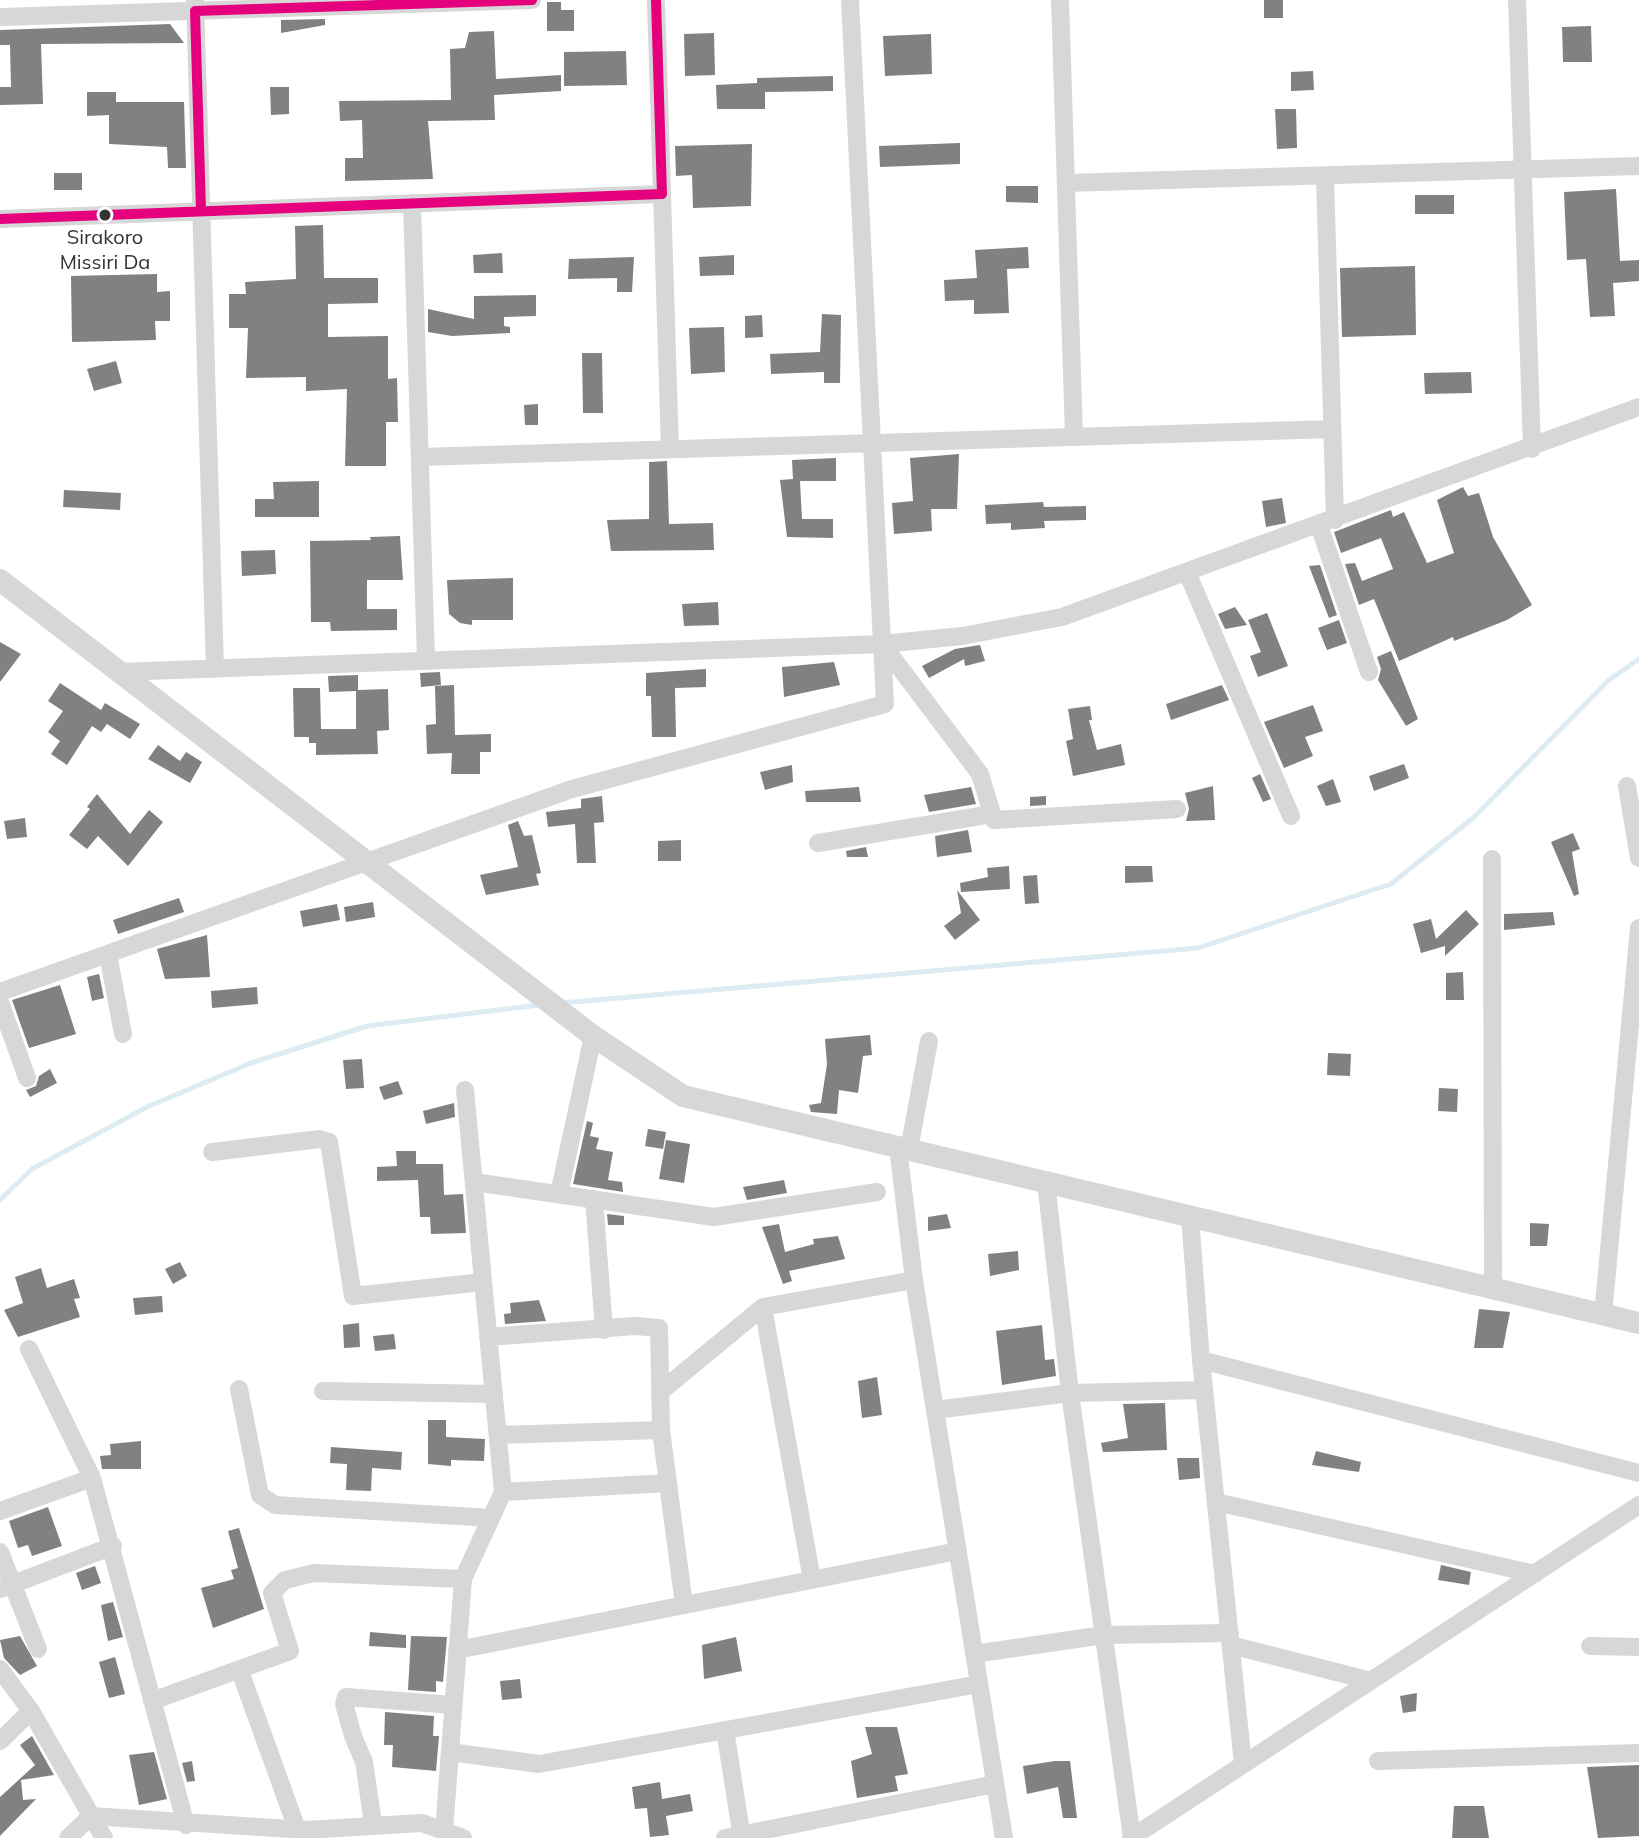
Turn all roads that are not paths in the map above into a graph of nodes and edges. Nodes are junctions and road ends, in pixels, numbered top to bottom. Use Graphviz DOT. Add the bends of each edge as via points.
graph roads {
  1 [pos="532,0"];
  2 [pos="656,0"];
  3 [pos="850,0"];
  4 [pos="1060,0"];
  5 [pos="1517,0"];
  6 [pos="195,6"];
  7 [pos="0,17"];
  8 [pos="1639,166"];
  9 [pos="1523,170"];
  10 [pos="1325,176"];
  11 [pos="1066,183"];
  12 [pos="662,194"];
  13 [pos="412,203"];
  14 [pos="201,211"];
  15 [pos="0,219"];
  16 [pos="1639,407"];
  17 [pos="1332,429"];
  18 [pos="1074,437"];
  19 [pos="872,443"];
  20 [pos="670,449"];
  21 [pos="1532,449"];
  22 [pos="420,457"];
  23 [pos="1327,522"];
  24 [pos="1187,572"];
  25 [pos="0,580"];
  26 [pos="882,644"];
  27 [pos="426,661"];
  28 [pos="215,669"];
  29 [pos="120,672"];
  30 [pos="1369,672"];
  31 [pos="1627,786"];
  32 [pos="1177,809"];
  33 [pos="992,814"];
  34 [pos="1291,816"];
  35 [pos="818,843"];
  36 [pos="1639,858"];
  37 [pos="1492,859"];
  38 [pos="368,862"];
  39 [pos="1639,928"];
  40 [pos="108,954"];
  41 [pos="0,992"];
  42 [pos="0,1002"];
  43 [pos="123,1034"];
  44 [pos="593,1036"];
  45 [pos="929,1041"];
  46 [pos="27,1078"];
  47 [pos="465,1090"];
  48 [pos="903,1148"];
  49 [pos="212,1152"];
  50 [pos="474,1182"];
  51 [pos="1046,1182"];
  52 [pos="877,1192"];
  53 [pos="559,1194"];
  54 [pos="594,1199"];
  55 [pos="1190,1217"];
  56 [pos="914,1280"];
  57 [pos="483,1282"];
  58 [pos="1493,1288"];
  59 [pos="763,1307"];
  60 [pos="1603,1315"];
  61 [pos="1639,1323"];
  62 [pos="604,1330"];
  63 [pos="488,1337"];
  64 [pos="29,1349"];
  65 [pos="1201,1360"];
  66 [pos="239,1389"];
  67 [pos="1204,1390"];
  68 [pos="323,1391"];
  69 [pos="660,1392"];
  70 [pos="1070,1393"];
  71 [pos="494,1394"];
  72 [pos="935,1410"];
  73 [pos="661,1430"];
  74 [pos="498,1435"];
  75 [pos="1639,1473"];
  76 [pos="92,1478"];
  77 [pos="668,1483"];
  78 [pos="503,1492"];
  79 [pos="1216,1502"];
  80 [pos="1639,1505"];
  81 [pos="0,1511"];
  82 [pos="491,1518"];
  83 [pos="113,1546"];
  84 [pos="958,1551"];
  85 [pos="0,1552"];
  86 [pos="1535,1574"];
  87 [pos="463,1579"];
  88 [pos="812,1580"];
  89 [pos="6,1586"];
  90 [pos="684,1605"];
  91 [pos="1104,1635"];
  92 [pos="1230,1639"];
  93 [pos="1590,1646"];
  94 [pos="1639,1647"];
  95 [pos="38,1649"];
  96 [pos="457,1650"];
  97 [pos="974,1654"];
  98 [pos="0,1669"];
  99 [pos="240,1671"];
  100 [pos="1371,1681"];
  101 [pos="979,1684"];
  102 [pos="152,1701"];
  103 [pos="453,1705"];
  104 [pos="31,1711"];
  105 [pos="725,1730"];
  106 [pos="0,1741"];
  107 [pos="450,1752"];
  108 [pos="1639,1753"];
  109 [pos="1378,1761"];
  110 [pos="1243,1764"];
  111 [pos="995,1784"];
  112 [pos="91,1816"];
  113 [pos="373,1823"];
  114 [pos="186,1825"];
  115 [pos="297,1829"];
  116 [pos="422,1830"];
  117 [pos="444,1831"];
  118 [pos="214,1832"];
  119 [pos="316,1834"];
  120 [pos="736,1837"];
  121 [pos="68,1838"];
  122 [pos="104,1838"];
  123 [pos="463,1838"];
  124 [pos="1004,1838"];
  125 [pos="1132,1838"];
  1 -- 6 [label="street"];
  2 -- 12 [label="street"];
  3 -- 19 [label="street"];
  4 -- 11 [label="street"];
  5 -- 9 [label="street"];
  6 -- 7 [label="street"];
  6 -- 14 [label="street"];
  8 -- 9 [label="street"];
  9 -- 10 [label="street"];
  9 -- 21 [label="street"];
  10 -- 11 [label="street"];
  10 -- 17 [label="street"];
  11 -- 18 [label="street"];
  12 -- 13 [label="street"];
  12 -- 20 [label="street"];
  13 -- 14 [label="street"];
  13 -- 22 [label="street"];
  14 -- 15 [label="street"];
  14 -- 28 [label="street"];
  16 -- 21 [label="street"];
  17 -- 18 [label="street"];
  17 -- 23 [label="street"];
  18 -- 19 [label="street"];
  19 -- 20 [label="street"];
  19 -- 26 [label="street"];
  20 -- 22 [label="street"];
  21 -- 23 [label="street"];
  22 -- 27 [label="street"];
  23 -- 24 [label="street"];
  23 -- 30 [label="street"];
  24 -- 26 [label="street" via="1062,617"];
  24 -- 34 [label="street"];
  25 -- 29 [label="street"];
  26 -- 27 [label="street"];
  26 -- 33 [label="street" via="980,774"];
  26 -- 38 [label="street" via="885,704 572,789"];
  27 -- 28 [label="street"];
  28 -- 29 [label="street"];
  29 -- 38 [label="street"];
  31 -- 36 [label="street"];
  32 -- 33 [label="street" via="994,820"];
  33 -- 35 [label="street"];
  37 -- 58 [label="street"];
  38 -- 40 [label="street"];
  38 -- 44 [label="street"];
  39 -- 60 [label="street"];
  40 -- 41 [label="street"];
  40 -- 43 [label="street"];
  42 -- 46 [label="street"];
  44 -- 48 [label="street" via="683,1096"];
  44 -- 53 [label="street"];
  45 -- 48 [label="street"];
  47 -- 50 [label="street"];
  48 -- 51 [label="street"];
  48 -- 56 [label="street"];
  49 -- 57 [label="street" via="329,1142 353,1296"];
  50 -- 53 [label="street"];
  50 -- 57 [label="street"];
  51 -- 55 [label="street"];
  51 -- 70 [label="street"];
  52 -- 54 [label="street" via="714,1217"];
  53 -- 54 [label="street"];
  54 -- 62 [label="street"];
  55 -- 58 [label="street"];
  55 -- 65 [label="street"];
  56 -- 59 [label="street"];
  56 -- 72 [label="street"];
  57 -- 63 [label="street"];
  58 -- 60 [label="street"];
  59 -- 69 [label="street"];
  59 -- 88 [label="street"];
  60 -- 61 [label="street"];
  62 -- 63 [label="street"];
  62 -- 69 [label="street" via="659,1328"];
  63 -- 71 [label="street"];
  64 -- 76 [label="street"];
  65 -- 67 [label="street"];
  65 -- 75 [label="street"];
  66 -- 82 [label="street" via="260,1495 275,1505"];
  67 -- 70 [label="street"];
  67 -- 79 [label="street"];
  68 -- 71 [label="street"];
  69 -- 73 [label="street"];
  70 -- 72 [label="street"];
  70 -- 91 [label="street"];
  71 -- 74 [label="street"];
  72 -- 84 [label="street"];
  73 -- 74 [label="street"];
  73 -- 77 [label="street"];
  74 -- 78 [label="street"];
  76 -- 81 [label="street"];
  76 -- 83 [label="street"];
  77 -- 78 [label="street"];
  77 -- 90 [label="street"];
  78 -- 82 [label="street"];
  79 -- 86 [label="street"];
  79 -- 92 [label="street"];
  80 -- 86 [label="street"];
  82 -- 87 [label="street"];
  83 -- 89 [label="street"];
  83 -- 102 [label="street"];
  84 -- 88 [label="street"];
  84 -- 97 [label="street"];
  85 -- 89 [label="street"];
  86 -- 100 [label="street"];
  87 -- 96 [label="street"];
  87 -- 99 [label="street" via="314,1573 285,1580 272,1593 290,1651"];
  88 -- 90 [label="street"];
  89 -- 95 [label="street"];
  90 -- 96 [label="street"];
  91 -- 92 [label="street"];
  91 -- 97 [label="street"];
  91 -- 125 [label="street"];
  92 -- 100 [label="street"];
  92 -- 110 [label="street"];
  93 -- 94 [label="street"];
  96 -- 103 [label="street"];
  97 -- 101 [label="street"];
  98 -- 104 [label="street"];
  99 -- 102 [label="street"];
  99 -- 115 [label="street"];
  100 -- 110 [label="street"];
  101 -- 105 [label="street"];
  101 -- 111 [label="street"];
  102 -- 114 [label="street"];
  103 -- 107 [label="street"];
  103 -- 113 [label="street" via="346,1697"];
  104 -- 106 [label="street"];
  104 -- 112 [label="street"];
  105 -- 107 [label="street" via="539,1764"];
  105 -- 120 [label="street"];
  107 -- 117 [label="street"];
  108 -- 109 [label="street"];
  110 -- 125 [label="street"];
  111 -- 120 [label="street"];
  111 -- 124 [label="street"];
  112 -- 114 [label="street"];
  112 -- 121 [label="street"];
  112 -- 122 [label="street"];
  113 -- 116 [label="street"];
  113 -- 119 [label="street"];
  114 -- 118 [label="street"];
  115 -- 118 [label="street"];
  115 -- 119 [label="street"];
  116 -- 117 [label="street"];
  117 -- 123 [label="street"];
}
